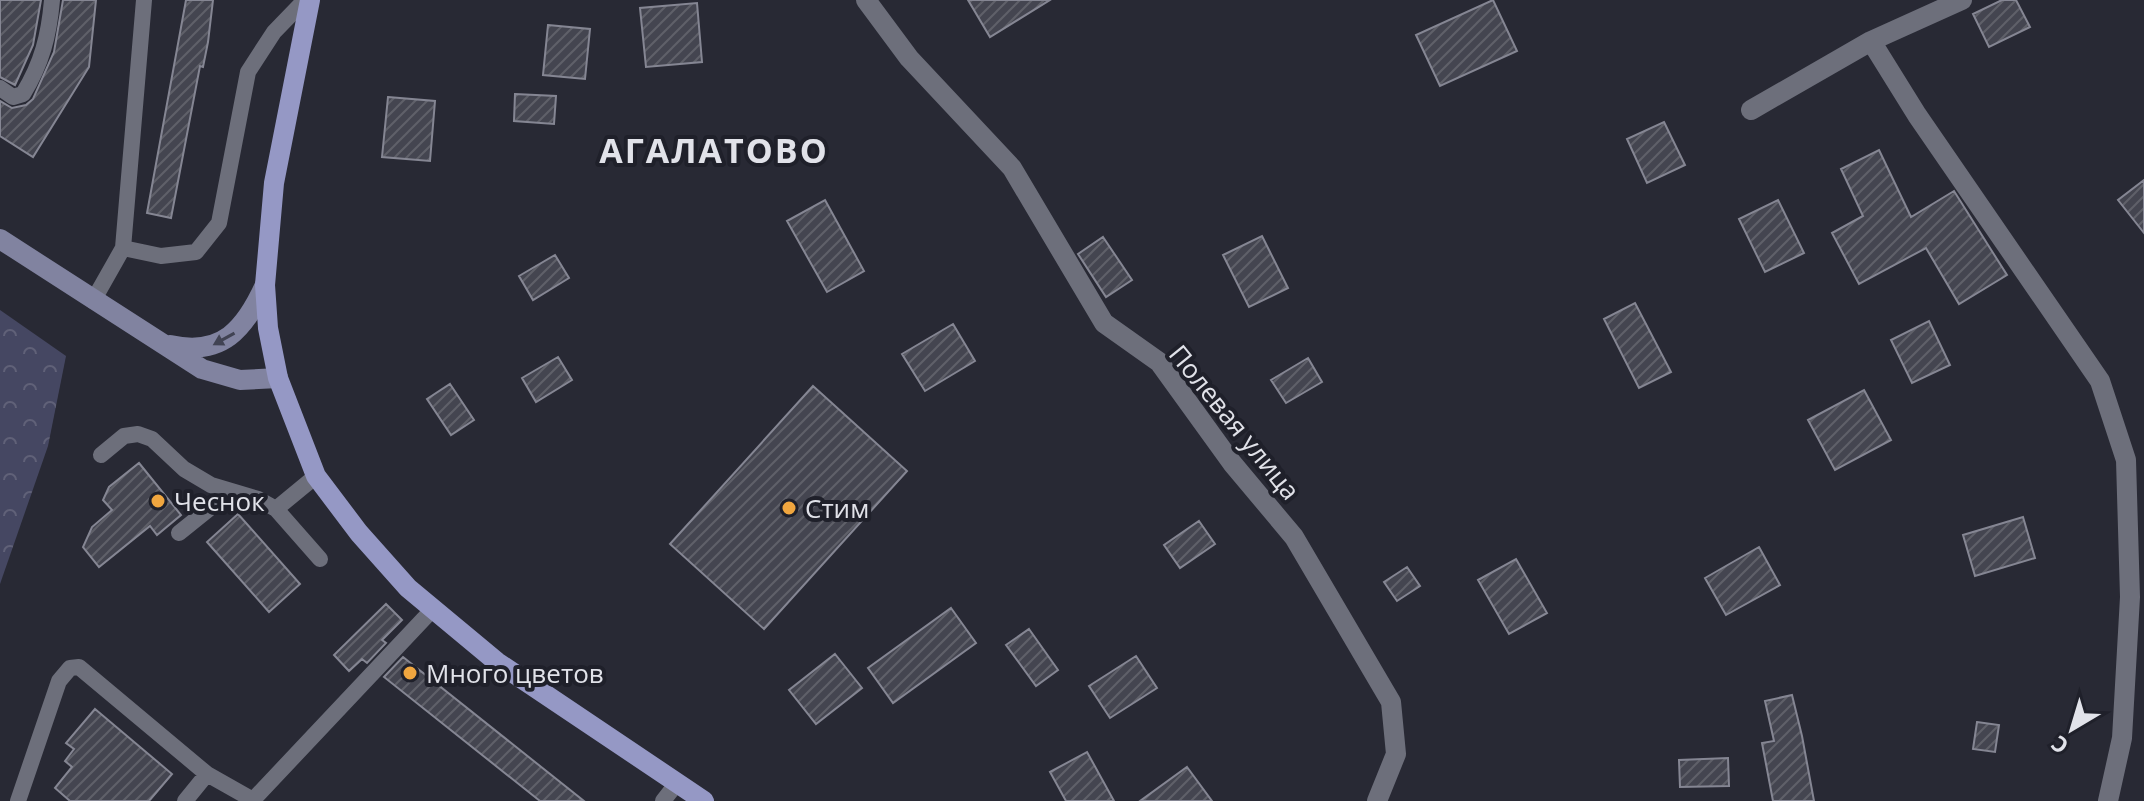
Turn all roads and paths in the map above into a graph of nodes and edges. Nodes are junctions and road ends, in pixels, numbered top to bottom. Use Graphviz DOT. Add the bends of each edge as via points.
graph roads {
  1 [pos="52,0"];
  2 [pos="144,0"];
  3 [pos="308,0"];
  4 [pos="866,0"];
  5 [pos="1962,0"];
  6 [pos="1871,41"];
  7 [pos="0,88"];
  8 [pos="1751,110"];
  9 [pos="0,239"];
  10 [pos="123,248"];
  11 [pos="265,285"];
  12 [pos="93,301"];
  13 [pos="158,342"];
  14 [pos="278,378"];
  15 [pos="101,455"];
  16 [pos="316,476"];
  17 [pos="230,492"];
  18 [pos="276,509"];
  19 [pos="179,533"];
  20 [pos="320,559"];
  21 [pos="433,609"];
  22 [pos="207,774"];
  23 [pos="677,783"];
  24 [pos="252,800"];
  25 [pos="18,801"];
  26 [pos="185,801"];
  27 [pos="663,801"];
  28 [pos="704,801"];
  29 [pos="1377,801"];
  30 [pos="2108,801"];
  1 -- 7 [label="lane" via="38,70 23,94 13,97"];
  2 -- 10 [label="lane"];
  3 -- 10 [label="lane" via="274,32 248,72 219,223 196,252 161,256"];
  3 -- 11 [label="main road" via="274,183"];
  4 -- 29 [label="street, Полевая улица" via="909,58 1012,168 1104,323 1159,362 1294,537 1391,702 1396,754"];
  5 -- 6 [label="street"];
  6 -- 8 [label="street"];
  6 -- 30 [label="street" via="2100,381 2126,460 2130,597 2122,738"];
  9 -- 12 [label="main road"];
  10 -- 12 [label="lane"];
  11 -- 13 [label="main road, one-way" via="237,332 217,344 191,349"];
  11 -- 14 [label="main road"];
  12 -- 13 [label="main road"];
  13 -- 14 [label="main road" via="202,369 240,380"];
  14 -- 16 [label="main road"];
  15 -- 17 [label="lane" via="124,436 138,434 152,439 184,469"];
  16 -- 18 [label="lane"];
  16 -- 21 [label="main road" via="359,533"];
  17 -- 18 [label="lane"];
  17 -- 19 [label="lane"];
  18 -- 20 [label="lane"];
  21 -- 23 [label="main road" via="497,662"];
  21 -- 24 [label="lane"];
  22 -- 24 [label="lane"];
  22 -- 25 [label="lane" via="79,667 70,668 59,681"];
  22 -- 26 [label="lane"];
  23 -- 27 [label="lane"];
  23 -- 28 [label="main road"];
}
